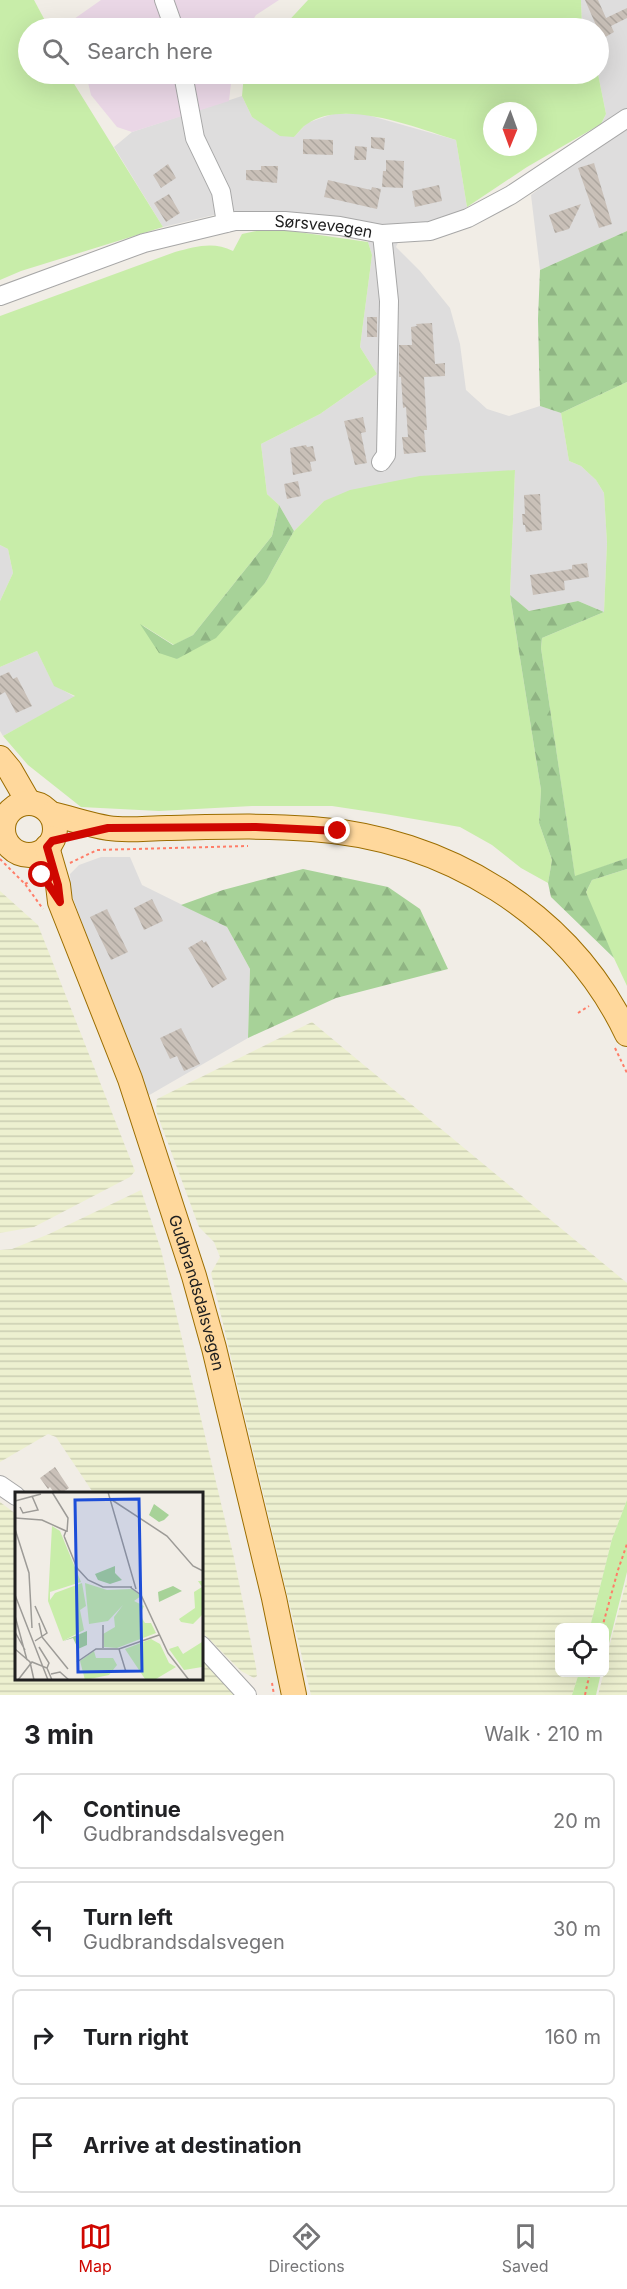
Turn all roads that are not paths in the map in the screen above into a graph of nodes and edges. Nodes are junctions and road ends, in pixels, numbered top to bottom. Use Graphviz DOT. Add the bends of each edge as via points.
graph roads {
  1 [pos="164,0"];
  2 [pos="170,18"];
  3 [pos="185,84"];
  4 [pos="627,118"];
  5 [pos="226,223"];
  6 [pos="382,234"];
  7 [pos="0,296"];
  8 [pos="381,462"];
  9 [pos="0,758"];
  10 [pos="0,774"];
  11 [pos="20,807"];
  12 [pos="51,814"];
  13 [pos="108,828"];
  14 [pos="43,848"];
  15 [pos="620,1039"];
  16 [pos="0,1485"];
  17 [pos="15,1495"];
  18 [pos="202,1646"];
  19 [pos="247,1695"];
  20 [pos="294,1695"];
  1 -- 2 [label="street"];
  3 -- 5 [label="street" via="195,138 221,192"];
  4 -- 6 [label="street, Sørsvevegen" via="511,195 468,218 430,231"];
  5 -- 6 [label="street, Sørsvevegen" via="285,221"];
  5 -- 7 [label="street, Sørsvevegen" via="144,243"];
  6 -- 8 [label="street" via="388,301 386,454"];
  9 -- 11 [label="main road" via="10,770"];
  10 -- 11 [label="main road"];
  11 -- 12 [label="main road" via="41,806"];
  11 -- 14 [label="main road" via="5,821 8,843 18,852"];
  12 -- 13 [label="main road"];
  12 -- 14 [label="main road" via="55,828"];
  13 -- 14 [label="main road"];
  13 -- 15 [label="main road" via="311,829 366,836 416,849 470,872 519,904 566,946 592,1004"];
  14 -- 20 [label="main road, Gudbrandsdalsvegen" via="53,908 130,1078 194,1276 274,1598"];
  16 -- 17 [label="street"];
  18 -- 19 [label="street"];
}
